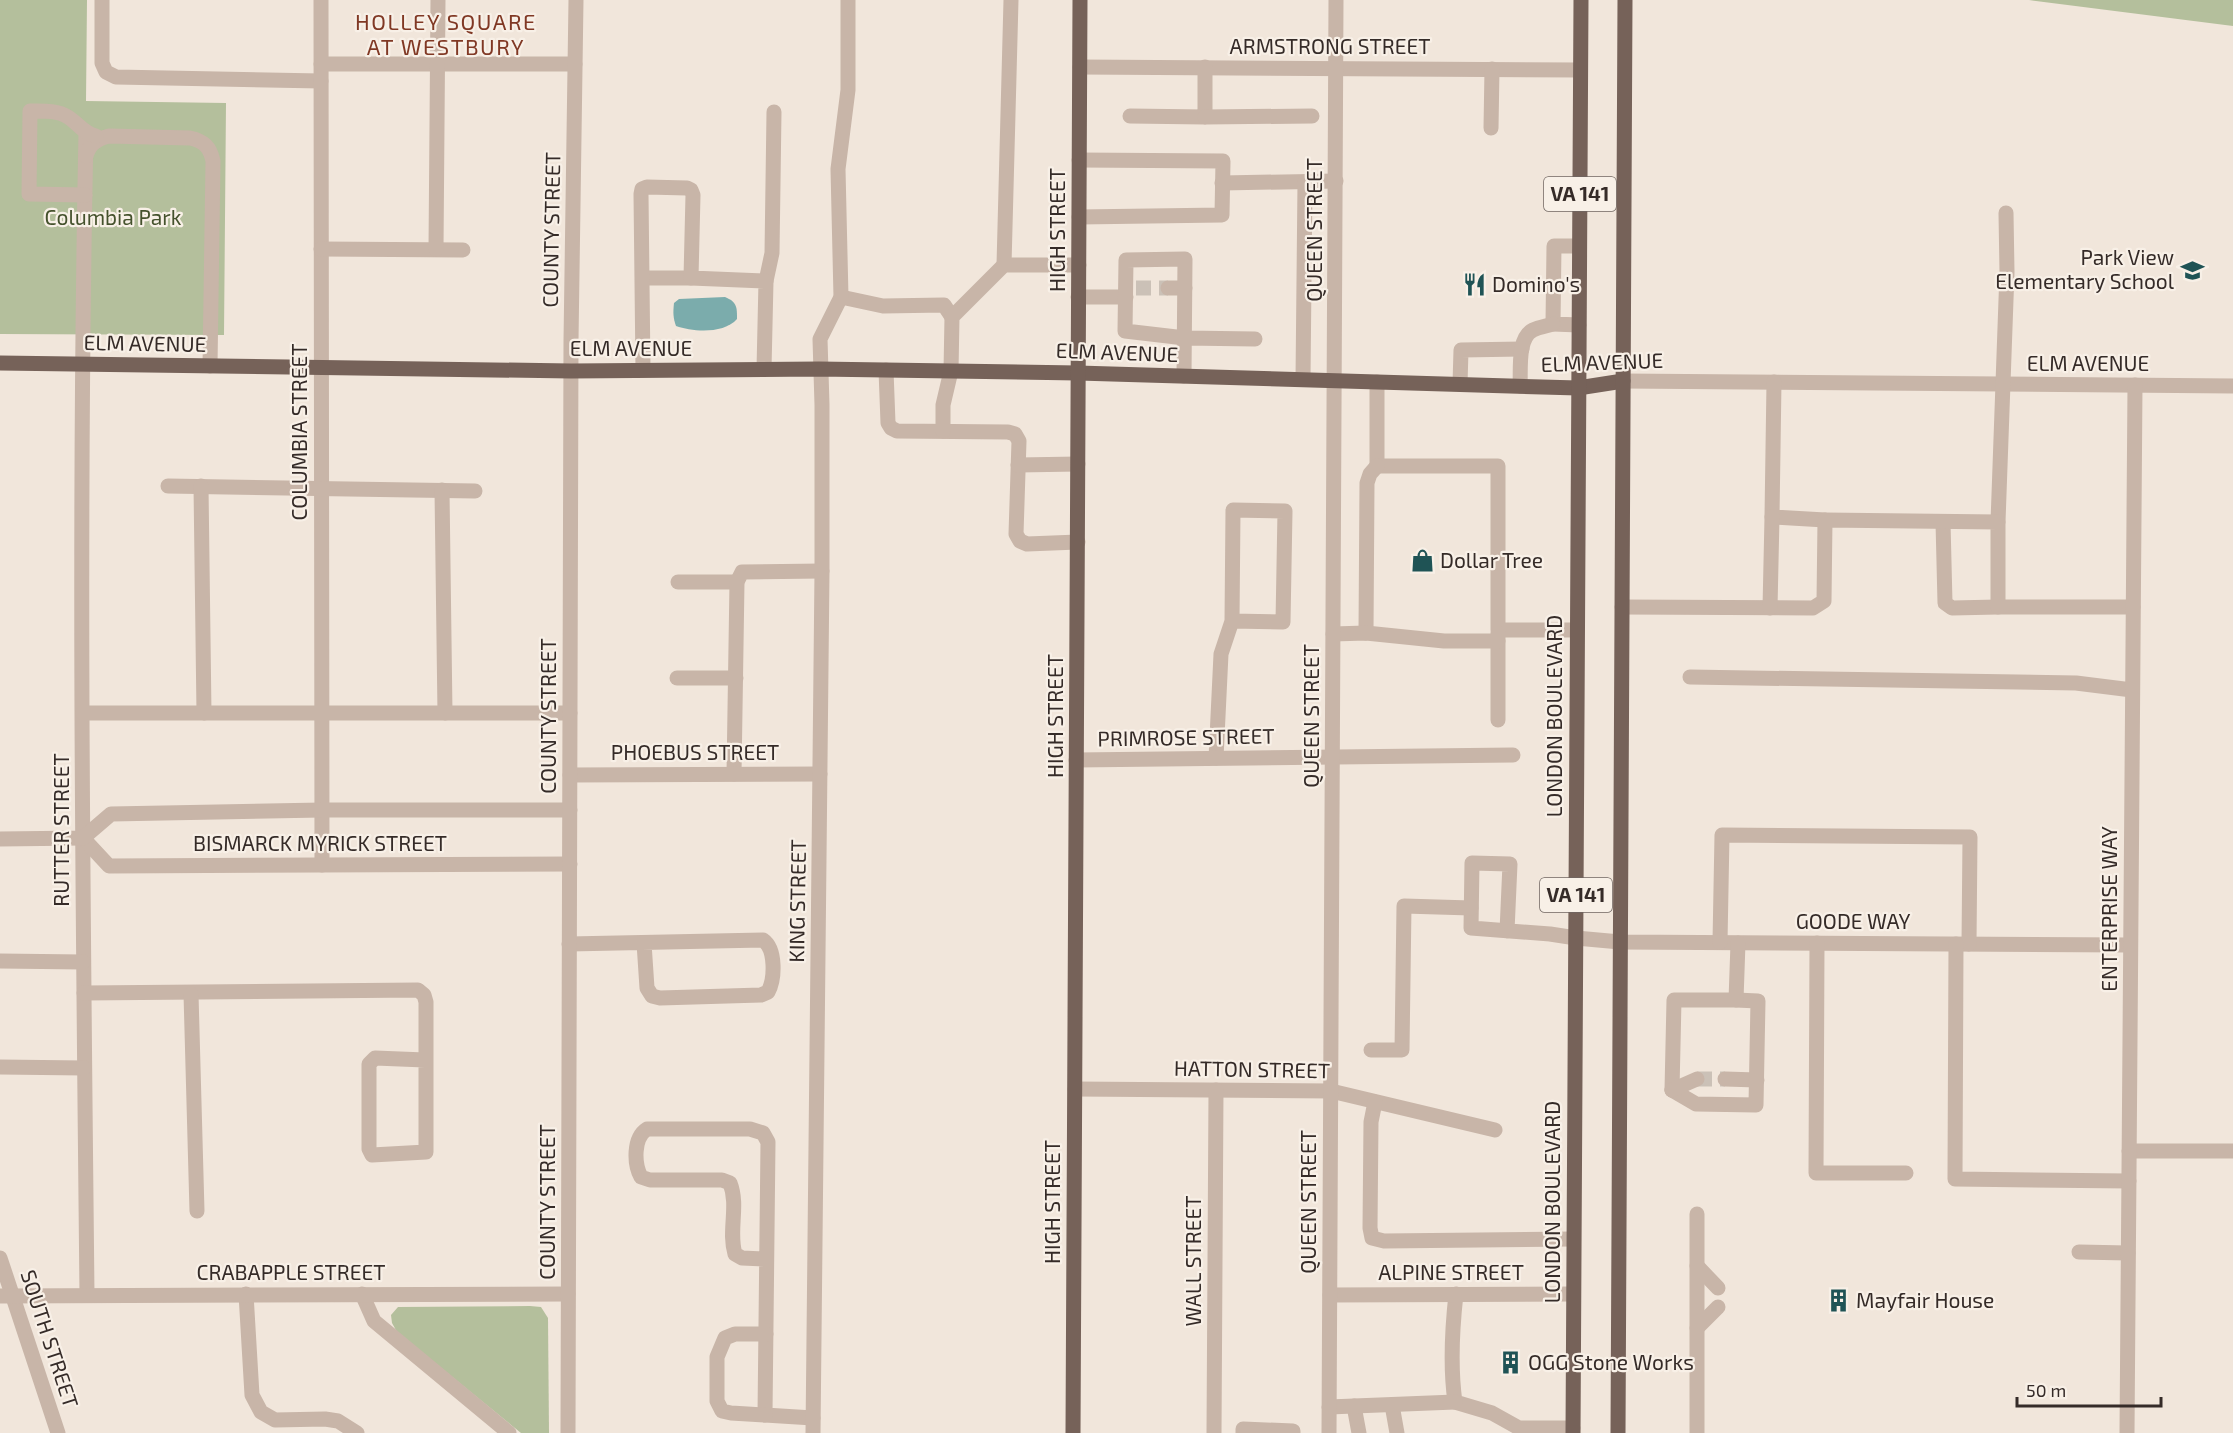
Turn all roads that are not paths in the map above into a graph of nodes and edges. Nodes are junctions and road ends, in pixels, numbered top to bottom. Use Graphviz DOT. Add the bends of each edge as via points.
graph roads {
  1 [pos="102,0"];
  2 [pos="321,0"];
  3 [pos="438,0"];
  4 [pos="576,0"];
  5 [pos="848,0"];
  6 [pos="1011,0"];
  7 [pos="1080,0"];
  8 [pos="1336,0"];
  9 [pos="1581,0"];
  10 [pos="1625,0"];
  11 [pos="321,64"];
  12 [pos="438,64"];
  13 [pos="575,64"];
  14 [pos="1080,67"];
  15 [pos="1205,67"];
  16 [pos="1336,67"];
  17 [pos="1492,69"];
  18 [pos="1580,70"];
  19 [pos="321,81"];
  20 [pos="774,112"];
  21 [pos="1130,116"];
  22 [pos="1312,116"];
  23 [pos="1204,117"];
  24 [pos="1491,128"];
  25 [pos="86,134"];
  26 [pos="109,136"];
  27 [pos="86,159"];
  28 [pos="1079,160"];
  29 [pos="1336,181"];
  30 [pos="1305,182"];
  31 [pos="1222,183"];
  32 [pos="86,195"];
  33 [pos="2006,213"];
  34 [pos="1079,217"];
  35 [pos="1579,246"];
  36 [pos="321,249"];
  37 [pos="436,249"];
  38 [pos="463,249"];
  39 [pos="1004,265"];
  40 [pos="1078,265"];
  41 [pos="643,278"];
  42 [pos="691,278"];
  43 [pos="766,281"];
  44 [pos="1168,288"];
  45 [pos="1185,288"];
  46 [pos="1129,291"];
  47 [pos="841,297"];
  48 [pos="1078,297"];
  49 [pos="952,316"];
  50 [pos="1553,324"];
  51 [pos="1579,325"];
  52 [pos="1185,338"];
  53 [pos="1255,339"];
  54 [pos="1522,349"];
  55 [pos="0,363"];
  56 [pos="83,364"];
  57 [pos="210,366"];
  58 [pos="321,367"];
  59 [pos="764,369"];
  60 [pos="819,369"];
  61 [pos="643,370"];
  62 [pos="886,370"];
  63 [pos="571,371"];
  64 [pos="951,371"];
  65 [pos="1078,373"];
  66 [pos="1184,376"];
  67 [pos="1303,379"];
  68 [pos="1334,381"];
  69 [pos="1623,381"];
  70 [pos="1377,382"];
  71 [pos="1774,382"];
  72 [pos="1460,384"];
  73 [pos="2002,384"];
  74 [pos="2135,385"];
  75 [pos="1520,386"];
  76 [pos="2233,386"];
  77 [pos="1578,388"];
  78 [pos="943,431"];
  79 [pos="1078,464"];
  80 [pos="1018,465"];
  81 [pos="1377,466"];
  82 [pos="168,486"];
  83 [pos="201,486"];
  84 [pos="321,488"];
  85 [pos="442,490"];
  86 [pos="475,491"];
  87 [pos="1772,518"];
  88 [pos="1825,520"];
  89 [pos="1943,522"];
  90 [pos="1998,522"];
  91 [pos="1077,542"];
  92 [pos="822,571"];
  93 [pos="678,582"];
  94 [pos="737,582"];
  95 [pos="1998,606"];
  96 [pos="1622,607"];
  97 [pos="2133,607"];
  98 [pos="1770,608"];
  99 [pos="1232,621"];
  100 [pos="1577,630"];
  101 [pos="1366,633"];
  102 [pos="1333,634"];
  103 [pos="1498,635"];
  104 [pos="1690,677"];
  105 [pos="677,678"];
  106 [pos="736,678"];
  107 [pos="2132,690"];
  108 [pos="204,712"];
  109 [pos="321,712"];
  110 [pos="83,713"];
  111 [pos="445,713"];
  112 [pos="570,713"];
  113 [pos="1498,720"];
  114 [pos="1513,755"];
  115 [pos="1332,757"];
  116 [pos="1216,758"];
  117 [pos="1076,760"];
  118 [pos="734,774"];
  119 [pos="820,774"];
  120 [pos="570,775"];
  121 [pos="322,810"];
  122 [pos="570,810"];
  123 [pos="83,838"];
  124 [pos="0,839"];
  125 [pos="570,864"];
  126 [pos="322,865"];
  127 [pos="1471,908"];
  128 [pos="1507,931"];
  129 [pos="1576,938"];
  130 [pos="1620,942"];
  131 [pos="1720,942"];
  132 [pos="644,943"];
  133 [pos="1738,943"];
  134 [pos="1817,943"];
  135 [pos="1963,944"];
  136 [pos="569,945"];
  137 [pos="2130,945"];
  138 [pos="0,961"];
  139 [pos="83,962"];
  140 [pos="84,993"];
  141 [pos="191,994"];
  142 [pos="1736,1000"];
  143 [pos="1371,1050"];
  144 [pos="425,1060"];
  145 [pos="0,1067"];
  146 [pos="84,1068"];
  147 [pos="1697,1079"];
  148 [pos="1725,1079"];
  149 [pos="1757,1080"];
  150 [pos="1075,1089"];
  151 [pos="1216,1090"];
  152 [pos="1672,1090"];
  153 [pos="1331,1091"];
  154 [pos="1375,1102"];
  155 [pos="1495,1130"];
  156 [pos="2129,1151"];
  157 [pos="2233,1151"];
  158 [pos="1906,1173"];
  159 [pos="2129,1180"];
  160 [pos="197,1211"];
  161 [pos="1697,1214"];
  162 [pos="1573,1239"];
  163 [pos="2079,1252"];
  164 [pos="2128,1253"];
  165 [pos="0,1258"];
  166 [pos="766,1259"];
  167 [pos="1697,1266"];
  168 [pos="1718,1288"];
  169 [pos="246,1294"];
  170 [pos="362,1294"];
  171 [pos="568,1294"];
  172 [pos="1330,1294"];
  173 [pos="1456,1294"];
  174 [pos="1573,1294"];
  175 [pos="87,1295"];
  176 [pos="7,1296"];
  177 [pos="1718,1307"];
  178 [pos="1697,1328"];
  179 [pos="766,1334"];
  180 [pos="1455,1402"];
  181 [pos="1392,1405"];
  182 [pos="1354,1406"];
  183 [pos="1329,1407"];
  184 [pos="765,1415"];
  185 [pos="813,1426"];
  186 [pos="1573,1430"];
  187 [pos="1519,1431"];
  188 [pos="58,1433"];
  189 [pos="357,1433"];
  190 [pos="509,1433"];
  191 [pos="568,1433"];
  192 [pos="1073,1433"];
  193 [pos="1214,1433"];
  194 [pos="1243,1433"];
  195 [pos="1293,1433"];
  196 [pos="1329,1433"];
  197 [pos="1359,1433"];
  198 [pos="1397,1433"];
  199 [pos="1618,1433"];
  200 [pos="1697,1433"];
  201 [pos="2127,1433"];
  1 -- 19 [label="street" via="102,63 106,72 116,77"];
  2 -- 11 [label="street, COLUMBIA STREET"];
  3 -- 12 [label="street"];
  4 -- 13 [label="street, COUNTY STREET"];
  5 -- 47 [label="street" via="848,90 838,169"];
  6 -- 39 [label="street"];
  7 -- 14 [label="main road, HIGH STREET"];
  8 -- 16 [label="street, QUEEN STREET"];
  9 -- 18 [label="main road, LONDON BOULEVARD / VA 141"];
  10 -- 69 [label="main road, VA 141"];
  11 -- 12 [label="street"];
  11 -- 19 [label="street, COLUMBIA STREET"];
  12 -- 13 [label="street"];
  12 -- 37 [label="street"];
  13 -- 63 [label="street, COUNTY STREET"];
  14 -- 15 [label="street, ARMSTRONG STREET"];
  14 -- 28 [label="main road, HIGH STREET"];
  15 -- 16 [label="street, ARMSTRONG STREET"];
  15 -- 23 [label="street"];
  16 -- 17 [label="street, ARMSTRONG STREET"];
  16 -- 29 [label="street, QUEEN STREET"];
  17 -- 18 [label="street, ARMSTRONG STREET"];
  17 -- 24 [label="street"];
  18 -- 35 [label="main road, LONDON BOULEVARD / VA 141"];
  19 -- 36 [label="street, COLUMBIA STREET"];
  20 -- 43 [label="street" via="772,253"];
  21 -- 23 [label="street"];
  22 -- 23 [label="street"];
  25 -- 26 [label="street"];
  25 -- 27 [label="street, RUTTER STREET"];
  25 -- 32 [label="street" via="67,116 30,111 29,194"];
  26 -- 27 [label="street" via="93,143"];
  26 -- 57 [label="street" via="190,138 206,144 211,152"];
  27 -- 32 [label="street, RUTTER STREET"];
  28 -- 31 [label="street" via="1222,161"];
  28 -- 34 [label="main road, HIGH STREET"];
  29 -- 30 [label="street"];
  29 -- 68 [label="street, QUEEN STREET"];
  30 -- 31 [label="street"];
  30 -- 67 [label="street"];
  31 -- 34 [label="street" via="1222,215"];
  32 -- 56 [label="street, RUTTER STREET"];
  33 -- 73 [label="street"];
  34 -- 40 [label="main road, HIGH STREET"];
  35 -- 50 [label="street" via="1554,246"];
  35 -- 51 [label="main road, LONDON BOULEVARD / VA 141"];
  36 -- 37 [label="street"];
  36 -- 58 [label="street, COLUMBIA STREET"];
  37 -- 38 [label="street"];
  39 -- 40 [label="street"];
  39 -- 49 [label="street"];
  40 -- 48 [label="main road, HIGH STREET"];
  41 -- 42 [label="street"];
  41 -- 42 [label="street" via="641,194 647,187 691,190"];
  41 -- 61 [label="street"];
  42 -- 43 [label="street"];
  43 -- 59 [label="street"];
  44 -- 45 [label="street"];
  45 -- 46 [label="street" via="1185,259 1126,260"];
  45 -- 52 [label="street"];
  46 -- 48 [label="street"];
  46 -- 52 [label="street" via="1125,331"];
  47 -- 49 [label="street" via="883,306 944,305"];
  47 -- 60 [label="street, KING STREET" via="820,339"];
  48 -- 65 [label="main road, HIGH STREET"];
  49 -- 64 [label="street"];
  50 -- 51 [label="street"];
  50 -- 54 [label="street" via="1533,330 1526,336"];
  51 -- 77 [label="main road, LONDON BOULEVARD / VA 141"];
  52 -- 53 [label="street"];
  52 -- 66 [label="street"];
  54 -- 72 [label="street" via="1461,350"];
  54 -- 75 [label="street"];
  55 -- 56 [label="main road, ELM AVENUE"];
  56 -- 57 [label="main road, ELM AVENUE"];
  56 -- 110 [label="street, RUTTER STREET"];
  57 -- 58 [label="main road, ELM AVENUE"];
  58 -- 63 [label="main road, ELM AVENUE"];
  58 -- 84 [label="street, COLUMBIA STREET"];
  59 -- 60 [label="main road, ELM AVENUE"];
  59 -- 61 [label="main road, ELM AVENUE"];
  60 -- 62 [label="main road, ELM AVENUE"];
  60 -- 92 [label="street, KING STREET"];
  61 -- 63 [label="main road, ELM AVENUE"];
  62 -- 64 [label="main road, ELM AVENUE"];
  62 -- 78 [label="street" via="891,428"];
  63 -- 112 [label="street, COUNTY STREET"];
  64 -- 65 [label="main road, ELM AVENUE"];
  64 -- 78 [label="street" via="943,405"];
  65 -- 66 [label="main road, ELM AVENUE"];
  65 -- 79 [label="main road, HIGH STREET"];
  66 -- 67 [label="main road, ELM AVENUE"];
  67 -- 68 [label="main road, ELM AVENUE"];
  68 -- 70 [label="main road, ELM AVENUE"];
  68 -- 102 [label="street, QUEEN STREET"];
  69 -- 71 [label="street, ELM AVENUE"];
  69 -- 77 [label="main road, ELM AVENUE"];
  69 -- 96 [label="main road, VA 141"];
  70 -- 72 [label="main road, ELM AVENUE"];
  70 -- 81 [label="street"];
  71 -- 73 [label="street, ELM AVENUE"];
  71 -- 87 [label="street"];
  72 -- 75 [label="main road, ELM AVENUE"];
  73 -- 74 [label="street, ELM AVENUE"];
  73 -- 90 [label="street"];
  74 -- 76 [label="street, ELM AVENUE"];
  74 -- 97 [label="street, ENTERPRISE WAY"];
  75 -- 77 [label="main road, ELM AVENUE"];
  77 -- 100 [label="main road, LONDON BOULEVARD / VA 141"];
  78 -- 80 [label="street" via="1015,434 1019,441"];
  79 -- 80 [label="street"];
  79 -- 91 [label="main road, HIGH STREET"];
  80 -- 91 [label="street" via="1016,534 1020,541"];
  81 -- 101 [label="street" via="1367,483"];
  81 -- 103 [label="street" via="1498,466"];
  82 -- 83 [label="street"];
  83 -- 84 [label="street"];
  83 -- 108 [label="street"];
  84 -- 85 [label="street"];
  84 -- 109 [label="street, COLUMBIA STREET"];
  85 -- 86 [label="street"];
  85 -- 111 [label="street"];
  87 -- 88 [label="street"];
  87 -- 98 [label="street"];
  88 -- 89 [label="street"];
  88 -- 98 [label="street" via="1824,602 1813,608"];
  89 -- 90 [label="street"];
  89 -- 95 [label="street" via="1945,603 1952,608"];
  90 -- 95 [label="street"];
  91 -- 117 [label="main road, HIGH STREET"];
  92 -- 94 [label="street" via="742,572"];
  92 -- 119 [label="street, KING STREET"];
  93 -- 94 [label="street"];
  94 -- 106 [label="street"];
  95 -- 97 [label="street"];
  96 -- 98 [label="street"];
  96 -- 130 [label="main road, VA 141"];
  97 -- 107 [label="street, ENTERPRISE WAY"];
  99 -- 99 [label="street" via="1233,510 1285,511 1283,622"];
  99 -- 116 [label="street" via="1221,654"];
  100 -- 103 [label="street"];
  100 -- 129 [label="main road, LONDON BOULEVARD / VA 141"];
  101 -- 102 [label="street"];
  101 -- 103 [label="street" via="1443,641"];
  102 -- 115 [label="street, QUEEN STREET"];
  103 -- 113 [label="street"];
  104 -- 107 [label="street" via="2076,683"];
  105 -- 106 [label="street"];
  106 -- 118 [label="street"];
  107 -- 137 [label="street, ENTERPRISE WAY"];
  108 -- 109 [label="street"];
  108 -- 110 [label="street"];
  109 -- 111 [label="street"];
  109 -- 121 [label="street, COLUMBIA STREET"];
  110 -- 123 [label="street, RUTTER STREET"];
  111 -- 112 [label="street"];
  112 -- 120 [label="street, COUNTY STREET"];
  114 -- 115 [label="street, PRIMROSE STREET"];
  115 -- 116 [label="street, PRIMROSE STREET"];
  115 -- 153 [label="street, QUEEN STREET"];
  116 -- 117 [label="street, PRIMROSE STREET"];
  117 -- 150 [label="main road, HIGH STREET"];
  118 -- 119 [label="street, PHOEBUS STREET"];
  118 -- 120 [label="street, PHOEBUS STREET"];
  119 -- 185 [label="street, KING STREET"];
  120 -- 122 [label="street, COUNTY STREET"];
  121 -- 122 [label="street, BISMARCK MYRICK STREET"];
  121 -- 123 [label="street, BISMARCK MYRICK STREET" via="111,814"];
  121 -- 126 [label="street, COLUMBIA STREET"];
  122 -- 125 [label="street, COUNTY STREET"];
  123 -- 124 [label="street"];
  123 -- 126 [label="street, BISMARCK MYRICK STREET" via="109,866"];
  123 -- 139 [label="street, RUTTER STREET"];
  125 -- 126 [label="street, BISMARCK MYRICK STREET"];
  125 -- 136 [label="street, COUNTY STREET"];
  127 -- 128 [label="street, GOODE WAY" via="1471,928"];
  127 -- 128 [label="street" via="1472,863 1510,864"];
  127 -- 143 [label="street" via="1404,906 1402,1050"];
  128 -- 129 [label="street, GOODE WAY"];
  129 -- 130 [label="street, GOODE WAY"];
  129 -- 162 [label="main road, LONDON BOULEVARD / VA 141"];
  130 -- 131 [label="street, GOODE WAY"];
  130 -- 199 [label="main road, VA 141"];
  131 -- 133 [label="street, GOODE WAY"];
  131 -- 135 [label="street" via="1722,835 1757,835 1970,837"];
  132 -- 132 [label="street" via="763,940 772,952 772,984 761,995 652,996 647,988"];
  132 -- 136 [label="street"];
  133 -- 134 [label="street, GOODE WAY"];
  133 -- 142 [label="street"];
  134 -- 135 [label="street, GOODE WAY"];
  134 -- 158 [label="street" via="1815,1173"];
  135 -- 137 [label="street, GOODE WAY"];
  135 -- 159 [label="street" via="1955,1179"];
  136 -- 171 [label="street, COUNTY STREET"];
  137 -- 156 [label="street, ENTERPRISE WAY"];
  138 -- 139 [label="street"];
  139 -- 140 [label="street, RUTTER STREET"];
  140 -- 141 [label="street"];
  140 -- 146 [label="street, RUTTER STREET"];
  141 -- 144 [label="street" via="418,990 426,1002"];
  141 -- 160 [label="street"];
  142 -- 149 [label="street" via="1758,1001"];
  142 -- 152 [label="street" via="1674,1000"];
  144 -- 144 [label="street" via="426,1152 372,1155 371,1060"];
  145 -- 146 [label="street"];
  146 -- 175 [label="street, RUTTER STREET"];
  147 -- 152 [label="street"];
  148 -- 149 [label="street"];
  149 -- 152 [label="street" via="1756,1105 1696,1104"];
  150 -- 151 [label="street, HATTON STREET"];
  150 -- 192 [label="main road, HIGH STREET"];
  151 -- 153 [label="street, HATTON STREET"];
  151 -- 193 [label="street, WALL STREET"];
  153 -- 154 [label="street, HATTON STREET"];
  153 -- 172 [label="street, QUEEN STREET"];
  154 -- 155 [label="street, HATTON STREET"];
  154 -- 162 [label="street" via="1371,1122 1372,1238"];
  156 -- 157 [label="street"];
  156 -- 159 [label="street, ENTERPRISE WAY"];
  159 -- 164 [label="street, ENTERPRISE WAY"];
  161 -- 167 [label="street"];
  162 -- 174 [label="main road, LONDON BOULEVARD / VA 141"];
  163 -- 164 [label="street"];
  164 -- 201 [label="street, ENTERPRISE WAY"];
  165 -- 176 [label="street, SOUTH STREET"];
  166 -- 166 [label="street" via="768,1142 763,1133 750,1129 647,1129 641,1133 637,1141 637,1170 641,1177 730,1183 734,1193 735,1254"];
  166 -- 179 [label="street"];
  167 -- 168 [label="street"];
  167 -- 178 [label="street"];
  169 -- 170 [label="street, CRABAPPLE STREET"];
  169 -- 175 [label="street, CRABAPPLE STREET"];
  169 -- 189 [label="street" via="252,1395 261,1412 275,1420 338,1421"];
  170 -- 171 [label="street, CRABAPPLE STREET"];
  170 -- 190 [label="street" via="374,1321"];
  171 -- 191 [label="street, COUNTY STREET"];
  172 -- 173 [label="street, ALPINE STREET"];
  172 -- 183 [label="street, QUEEN STREET"];
  173 -- 174 [label="street, ALPINE STREET"];
  173 -- 180 [label="street" via="1452,1329"];
  174 -- 186 [label="main road, LONDON BOULEVARD / VA 141"];
  175 -- 176 [label="street, CRABAPPLE STREET"];
  176 -- 188 [label="street, SOUTH STREET"];
  177 -- 178 [label="street"];
  178 -- 200 [label="street"];
  179 -- 184 [label="street"];
  179 -- 184 [label="street" via="735,1334 725,1338 717,1357 717,1401 722,1411"];
  180 -- 181 [label="street"];
  180 -- 187 [label="street" via="1491,1413"];
  181 -- 182 [label="street"];
  181 -- 198 [label="street"];
  182 -- 183 [label="street"];
  182 -- 197 [label="street"];
  183 -- 196 [label="street, QUEEN STREET"];
  184 -- 185 [label="street"];
  186 -- 187 [label="street"];
  194 -- 195 [label="street" via="1243,1428"];
}
